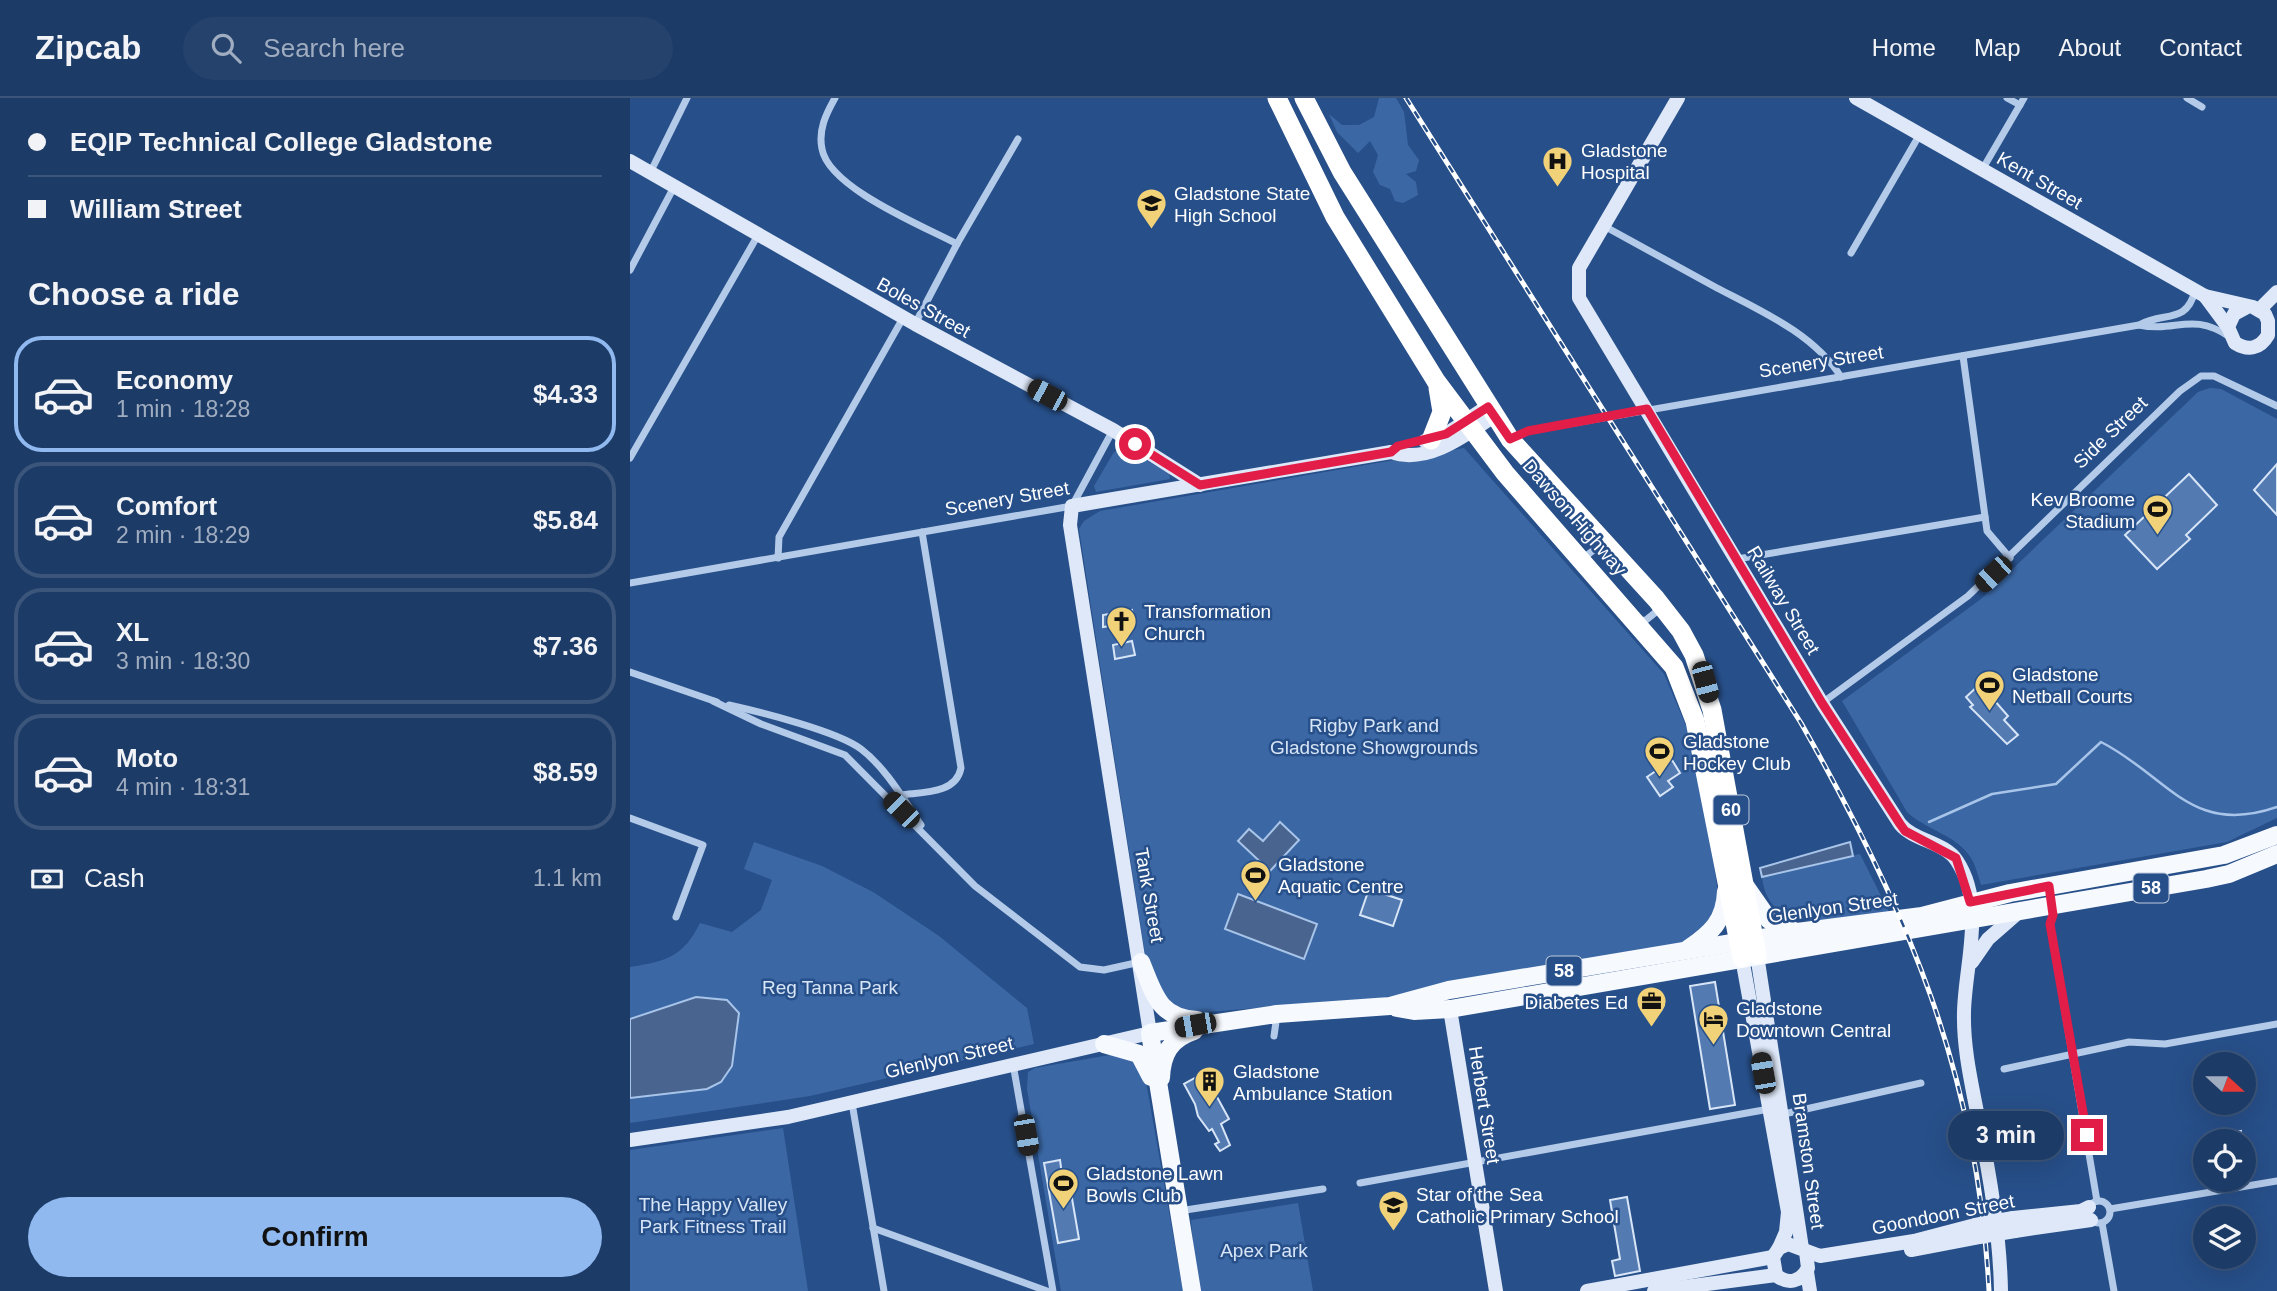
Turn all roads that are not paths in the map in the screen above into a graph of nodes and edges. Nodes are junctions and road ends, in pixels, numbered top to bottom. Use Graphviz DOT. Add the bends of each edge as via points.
graph roads {
  1 [pos="687,98"];
  2 [pos="835,98"];
  3 [pos="1278,98"];
  4 [pos="1304,98"];
  5 [pos="1678,98"];
  6 [pos="1856,98"];
  7 [pos="2007,98"];
  8 [pos="2187,98"];
  9 [pos="2022,101"];
  10 [pos="2202,107"];
  11 [pos="1920,134"];
  12 [pos="1018,139"];
  13 [pos="630,161"];
  14 [pos="1982,170"];
  15 [pos="650,173"];
  16 [pos="674,186"];
  17 [pos="1604,226"];
  18 [pos="758,235"];
  19 [pos="957,244"];
  20 [pos="1851,253"];
  21 [pos="630,270"];
  22 [pos="2277,292"];
  23 [pos="2200,294"];
  24 [pos="2253,309"];
  25 [pos="909,321"];
  26 [pos="2139,325"];
  27 [pos="2229,332"];
  28 [pos="2271,343"];
  29 [pos="1963,356"];
  30 [pos="1841,377"];
  31 [pos="1436,381"];
  32 [pos="2277,405"];
  33 [pos="1647,409"];
  34 [pos="1491,411"];
  35 [pos="1469,427"];
  36 [pos="1113,430"];
  37 [pos="1510,439"];
  38 [pos="1431,440"];
  39 [pos="1391,452"];
  40 [pos="630,458"];
  41 [pos="1200,485"];
  42 [pos="1072,506"];
  43 [pos="1985,517"];
  44 [pos="922,532"];
  45 [pos="1609,551"];
  46 [pos="778,558"];
  47 [pos="2010,558"];
  48 [pos="1737,559"];
  49 [pos="1585,563"];
  50 [pos="630,583"];
  51 [pos="1656,599"];
  52 [pos="1635,621"];
  53 [pos="630,672"];
  54 [pos="713,701"];
  55 [pos="1822,703"];
  56 [pos="901,795"];
  57 [pos="630,818"];
  58 [pos="2277,835"];
  59 [pos="929,837"];
  60 [pos="2277,854"];
  61 [pos="1727,873"];
  62 [pos="2049,886"];
  63 [pos="1746,887"];
  64 [pos="2052,905"];
  65 [pos="2025,909"];
  66 [pos="1971,911"];
  67 [pos="676,917"];
  68 [pos="2050,924"];
  69 [pos="1797,932"];
  70 [pos="1749,949"];
  71 [pos="1686,951"];
  72 [pos="1141,962"];
  73 [pos="1967,972"];
  74 [pos="1390,1006"];
  75 [pos="1450,1009"];
  76 [pos="1277,1014"];
  77 [pos="1222,1021"];
  78 [pos="2277,1024"];
  79 [pos="1150,1033"];
  80 [pos="1274,1036"];
  81 [pos="1104,1044"];
  82 [pos="2074,1054"];
  83 [pos="1013,1063"];
  84 [pos="2004,1069"];
  85 [pos="1921,1083"];
  86 [pos="1160,1099"];
  87 [pos="852,1102"];
  88 [pos="1777,1111"];
  89 [pos="630,1140"];
  90 [pos="1475,1162"];
  91 [pos="2277,1181"];
  92 [pos="1360,1183"];
  93 [pos="1323,1189"];
  94 [pos="2110,1209"];
  95 [pos="1180,1211"];
  96 [pos="2095,1213"];
  97 [pos="873,1228"];
  98 [pos="1776,1253"];
  99 [pos="1806,1259"];
  100 [pos="1780,1278"];
  101 [pos="884,1291"];
  102 [pos="1047,1291"];
  103 [pos="1053,1291"];
  104 [pos="1192,1291"];
  105 [pos="1496,1291"];
  106 [pos="1587,1291"];
  107 [pos="1654,1291"];
  108 [pos="1796,1291"];
  109 [pos="1810,1291"];
  110 [pos="2001,1291"];
  111 [pos="2114,1291"];
  1 -- 15 [label="street"];
  2 -- 19 [label="street" via="820,137 834,172"];
  3 -- 31 [label="highway, Dawson Highway / 60" via="1335,217"];
  4 -- 34 [label="highway, Dawson Highway / 60" via="1342,172"];
  5 -- 17 [label="street"];
  6 -- 11 [label="street, Kent Street"];
  7 -- 9 [label="street"];
  8 -- 10 [label="street"];
  9 -- 14 [label="street"];
  11 -- 14 [label="street, Kent Street"];
  11 -- 20 [label="street"];
  12 -- 19 [label="street"];
  13 -- 15 [label="street, Boles Street"];
  14 -- 23 [label="street, Kent Street"];
  15 -- 16 [label="street, Boles Street"];
  16 -- 18 [label="street, Boles Street"];
  16 -- 21 [label="street"];
  17 -- 30 [label="street" via="1771,317 1829,358"];
  17 -- 33 [label="street, Railway Street" via="1579,268 1579,298"];
  18 -- 25 [label="street, Boles Street"];
  18 -- 40 [label="street"];
  19 -- 25 [label="street"];
  22 -- 24 [label="street"];
  23 -- 24 [label="street, Kent Street"];
  23 -- 26 [label="street, Scenery Street" via="2184,313"];
  23 -- 27 [label="street, Kent Street"];
  24 -- 27 [label="street" via="2234,314"];
  24 -- 28 [label="street" via="2265,314"];
  25 -- 36 [label="street, Boles Street"];
  25 -- 46 [label="street" via="779,537"];
  26 -- 27 [label="street, Scenery Street" via="2195,322"];
  26 -- 29 [label="street, Scenery Street"];
  27 -- 28 [label="street" via="2242,348"];
  29 -- 30 [label="street, Scenery Street"];
  29 -- 43 [label="street"];
  30 -- 33 [label="street, Scenery Street"];
  31 -- 35 [label="highway, Dawson Highway / 60"];
  31 -- 38 [label="highway" via="1442,412"];
  32 -- 47 [label="street, Side Street" via="2214,376 2201,376"];
  33 -- 37 [label="street, Scenery Street" via="1528,431"];
  33 -- 48 [label="street, Railway Street"];
  34 -- 35 [label="street, Scenery Street"];
  34 -- 37 [label="highway, Dawson Highway / 60"];
  35 -- 38 [label="street, Scenery Street"];
  35 -- 39 [label="street, Scenery Street" via="1438,449 1400,455"];
  35 -- 49 [label="highway, Dawson Highway / 60"];
  36 -- 41 [label="street, Boles Street"];
  36 -- 42 [label="street"];
  37 -- 45 [label="highway, Dawson Highway / 60"];
  38 -- 39 [label="street, Scenery Street" via="1398,446"];
  39 -- 41 [label="street, Scenery Street"];
  41 -- 42 [label="street, Scenery Street"];
  42 -- 44 [label="street, Scenery Street"];
  42 -- 72 [label="street, Tank Street" via="1070,526"];
  43 -- 47 [label="street" via="1987,531"];
  43 -- 48 [label="street"];
  44 -- 46 [label="street, Scenery Street"];
  44 -- 56 [label="street" via="961,768 958,780 948,788"];
  45 -- 49 [label="street" via="1595,548"];
  45 -- 51 [label="highway, Dawson Highway / 60"];
  46 -- 50 [label="street, Scenery Street"];
  47 -- 55 [label="street, Side Street" via="1968,596"];
  48 -- 55 [label="street, Railway Street"];
  49 -- 52 [label="highway, Dawson Highway / 60"];
  51 -- 52 [label="street" via="1656,612"];
  51 -- 63 [label="highway, Dawson Highway / 60" via="1681,631 1705,682"];
  52 -- 61 [label="highway, Dawson Highway / 60" via="1674,667 1685,692"];
  53 -- 54 [label="street"];
  54 -- 56 [label="street" via="764,713 854,745"];
  54 -- 59 [label="street" via="845,755"];
  55 -- 66 [label="street, Railway Street" via="1905,831 1956,858"];
  56 -- 59 [label="street"];
  57 -- 67 [label="street" via="703,845"];
  58 -- 62 [label="main road, Glenlyon Street / 58" via="2224,855"];
  59 -- 72 [label="street" via="975,886 1080,967 1104,970"];
  60 -- 64 [label="main road, Glenlyon Street / 58" via="2229,874"];
  61 -- 70 [label="highway, Dawson Highway / 60"];
  61 -- 71 [label="main road, 60" via="1722,916 1709,935"];
  62 -- 64 [label="street"];
  62 -- 66 [label="main road, Glenlyon Street / 58"];
  63 -- 69 [label="main road" via="1769,920"];
  63 -- 70 [label="highway, Dawson Highway / 60"];
  64 -- 65 [label="main road, Glenlyon Street / 58"];
  64 -- 68 [label="street"];
  65 -- 66 [label="main road, Glenlyon Street / 58"];
  65 -- 68 [label="street"];
  65 -- 73 [label="street" via="1982,946"];
  66 -- 69 [label="main road, Glenlyon Street / 58"];
  66 -- 70 [label="main road, Glenlyon Street / 58"];
  66 -- 73 [label="street"];
  68 -- 82 [label="street"];
  69 -- 70 [label="main road, Glenlyon Street / 58"];
  70 -- 71 [label="main road, Glenlyon Street / 58"];
  70 -- 75 [label="main road, Glenlyon Street / 58"];
  70 -- 88 [label="street, Bramston Street"];
  71 -- 74 [label="main road, Glenlyon Street / 58" via="1449,990"];
  72 -- 77 [label="main road" via="1155,996 1172,1016"];
  72 -- 79 [label="street, Tank Street"];
  73 -- 110 [label="street" via="1965,1046 2001,1257"];
  74 -- 75 [label="main road, Glenlyon Street / 58" via="1414,1011"];
  74 -- 76 [label="main road, Glenlyon Street / 58"];
  75 -- 90 [label="street, Herbert Street"];
  76 -- 77 [label="main road, Glenlyon Street / 58"];
  76 -- 80 [label="street"];
  77 -- 79 [label="main road, Glenlyon Street / 58"];
  77 -- 86 [label="main road" via="1171,1043 1162,1066"];
  78 -- 82 [label="street" via="2165,1044 2129,1042"];
  79 -- 81 [label="street, Glenlyon Street"];
  79 -- 86 [label="main road, Tank Street"];
  81 -- 83 [label="street, Glenlyon Street"];
  81 -- 86 [label="main road" via="1139,1054"];
  82 -- 84 [label="street"];
  82 -- 96 [label="street"];
  83 -- 87 [label="street, Glenlyon Street"];
  83 -- 103 [label="street"];
  85 -- 88 [label="street"];
  86 -- 95 [label="main road, Tank Street"];
  87 -- 89 [label="street, Glenlyon Street" via="788,1117"];
  87 -- 97 [label="street"];
  88 -- 90 [label="street"];
  88 -- 98 [label="street, Bramston Street" via="1788,1212"];
  88 -- 99 [label="street, Bramston Street"];
  90 -- 92 [label="street"];
  90 -- 105 [label="street, Herbert Street"];
  91 -- 94 [label="street"];
  93 -- 95 [label="street"];
  94 -- 96 [label="street" via="2104,1202"];
  94 -- 96 [label="street" via="2108,1219"];
  95 -- 104 [label="main road, Tank Street"];
  96 -- 99 [label="street, Goondoon Street, bridge" via="2081,1211"];
  96 -- 111 [label="street"];
  97 -- 101 [label="street"];
  97 -- 102 [label="street"];
  98 -- 99 [label="street, Goondoon Street" via="1793,1244"];
  98 -- 100 [label="street"];
  98 -- 106 [label="street"];
  99 -- 100 [label="street" via="1799,1279"];
  99 -- 109 [label="street, Bramston Street"];
  100 -- 107 [label="street" via="1759,1275"];
  100 -- 108 [label="street"];
}
